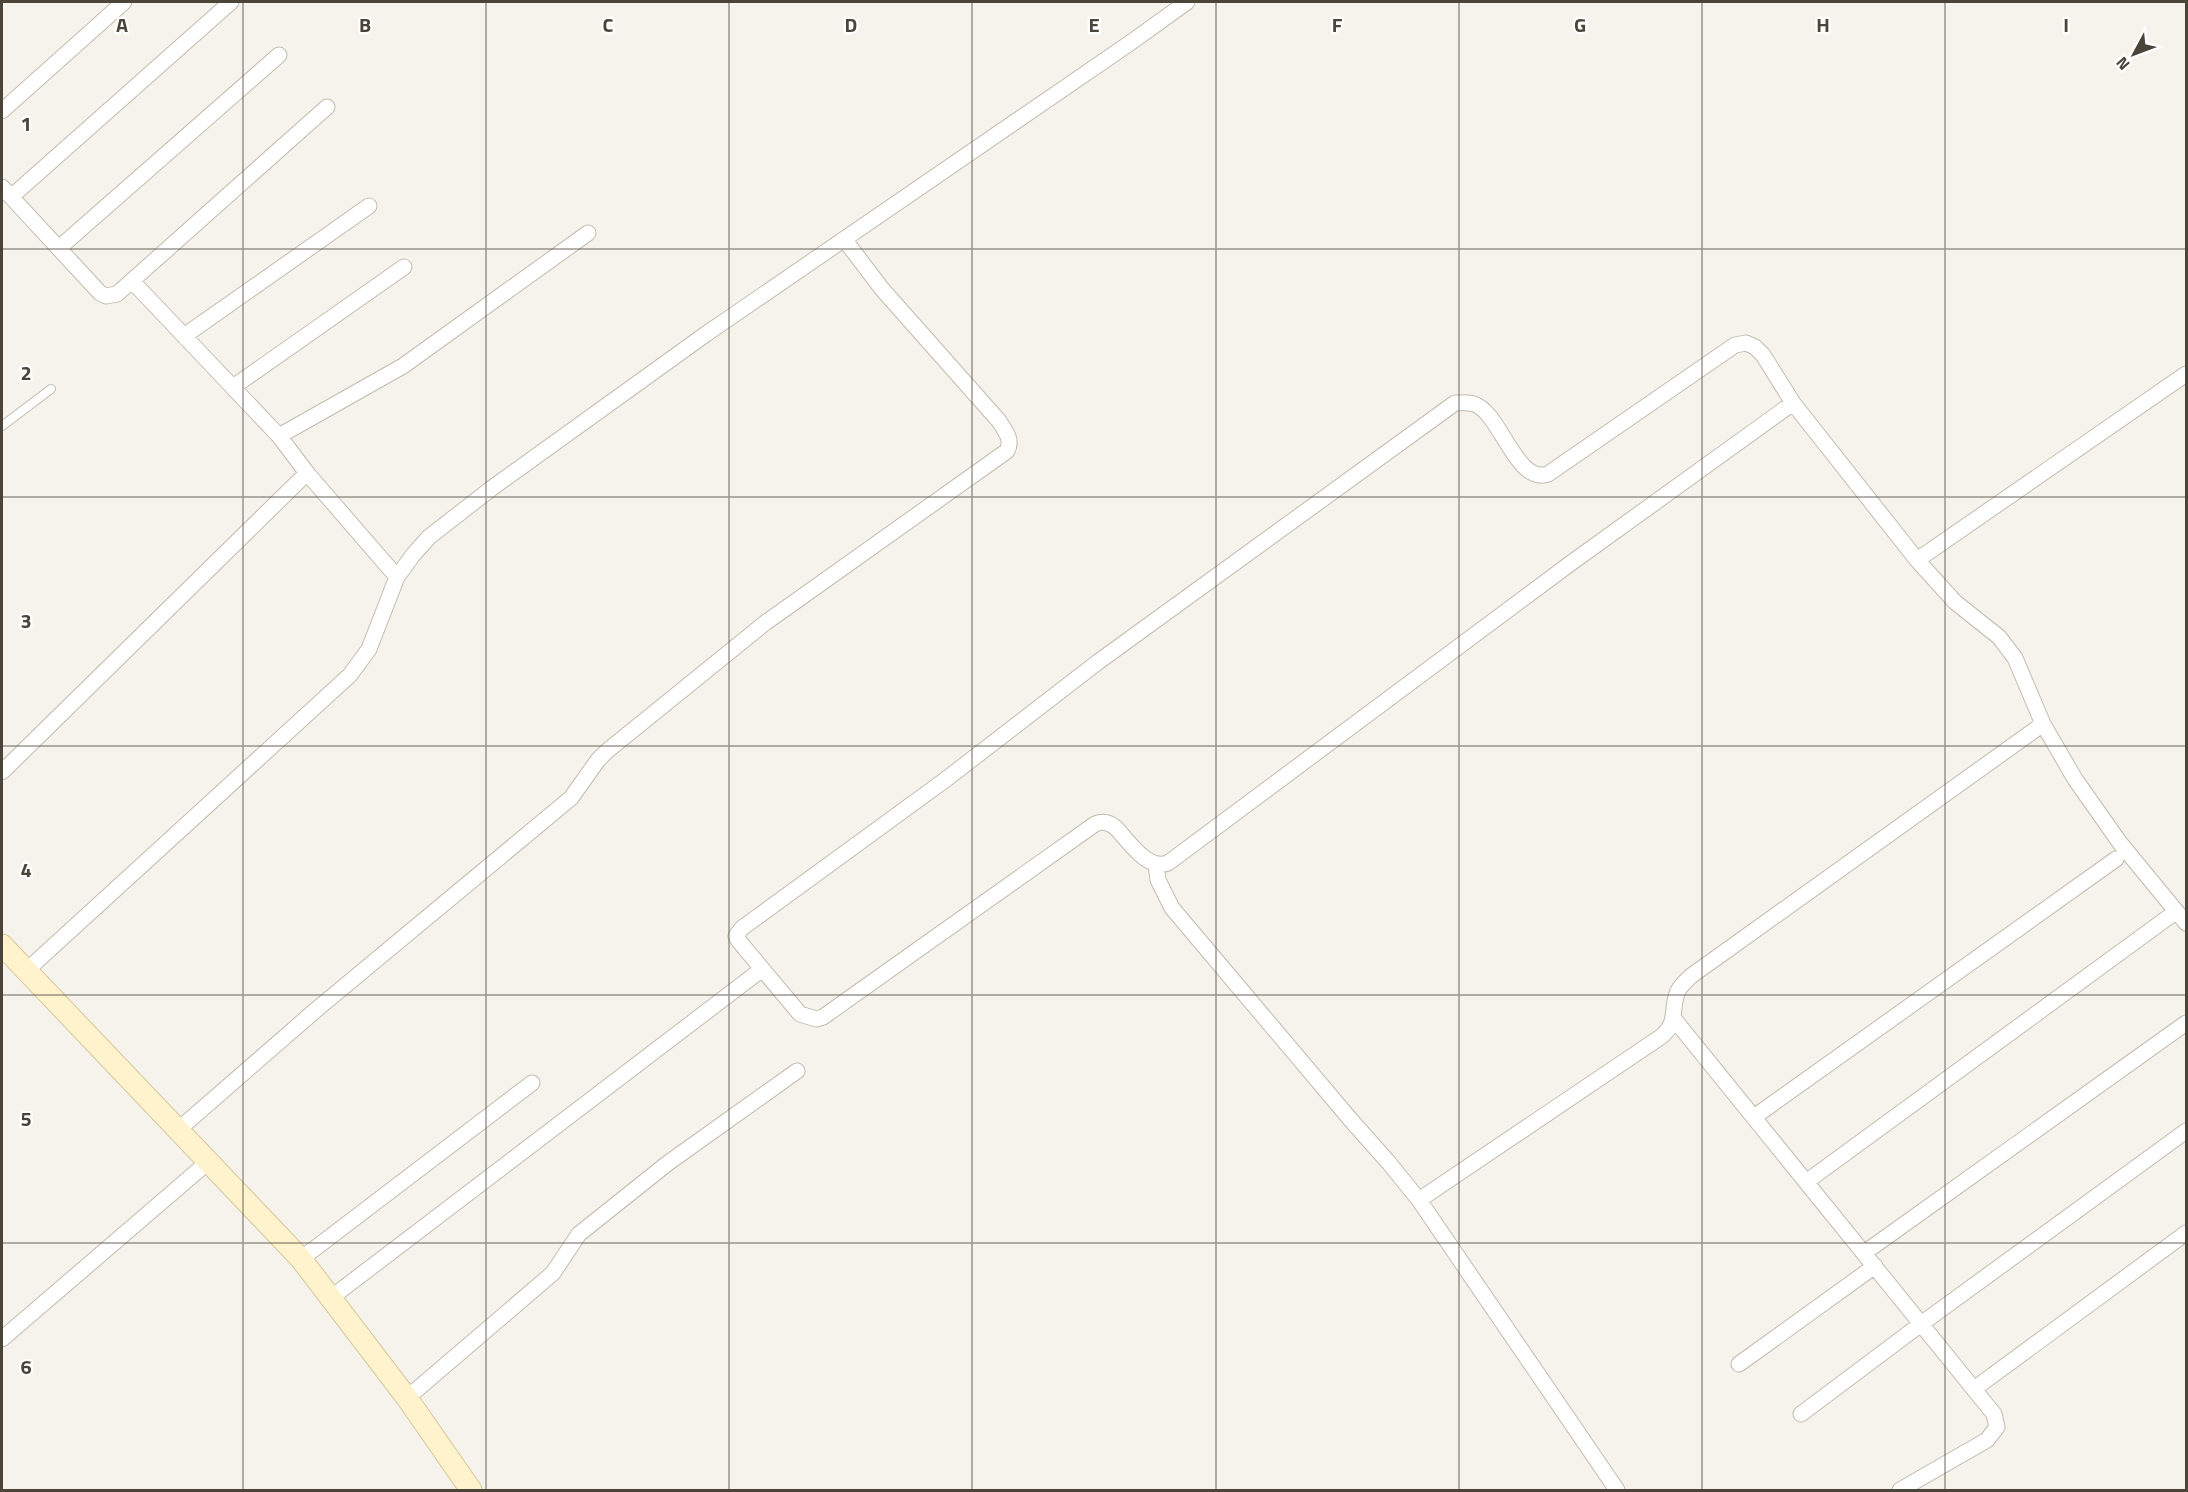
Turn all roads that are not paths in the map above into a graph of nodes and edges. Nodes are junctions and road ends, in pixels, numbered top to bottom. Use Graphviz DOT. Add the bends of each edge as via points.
graph roads {
  1 [pos="124,2"];
  2 [pos="231,2"];
  3 [pos="1187,2"];
  4 [pos="279,55"];
  5 [pos="327,107"];
  6 [pos="2,111"];
  7 [pos="6,192"];
  8 [pos="369,206"];
  9 [pos="588,233"];
  10 [pos="844,239"];
  11 [pos="59,248"];
  12 [pos="404,267"];
  13 [pos="132,280"];
  14 [pos="184,336"];
  15 [pos="2187,374"];
  16 [pos="233,387"];
  17 [pos="51,389"];
  18 [pos="1793,403"];
  19 [pos="2,426"];
  20 [pos="279,436"];
  21 [pos="307,473"];
  22 [pos="1917,560"];
  23 [pos="397,577"];
  24 [pos="2043,724"];
  25 [pos="2,771"];
  26 [pos="2116,859"];
  27 [pos="1156,865"];
  28 [pos="2170,916"];
  29 [pos="2187,923"];
  30 [pos="2,945"];
  31 [pos="761,970"];
  32 [pos="26,971"];
  33 [pos="1674,1018"];
  34 [pos="2187,1023"];
  35 [pos="797,1071"];
  36 [pos="532,1083"];
  37 [pos="1754,1118"];
  38 [pos="178,1130"];
  39 [pos="2187,1131"];
  40 [pos="208,1162"];
  41 [pos="1806,1182"];
  42 [pos="1419,1200"];
  43 [pos="2187,1233"];
  44 [pos="1864,1253"];
  45 [pos="301,1259"];
  46 [pos="1875,1266"];
  47 [pos="332,1297"];
  48 [pos="1921,1324"];
  49 [pos="2,1338"];
  50 [pos="1739,1364"];
  51 [pos="1974,1389"];
  52 [pos="407,1398"];
  53 [pos="1801,1414"];
  54 [pos="471,1491"];
  55 [pos="1617,1491"];
  56 [pos="1900,1491"];
  1 -- 6 [label="street"];
  2 -- 7 [label="street"];
  3 -- 10 [label="street"];
  4 -- 11 [label="street"];
  5 -- 13 [label="street"];
  7 -- 11 [label="street"];
  8 -- 14 [label="street"];
  9 -- 20 [label="street" via="403,366"];
  10 -- 23 [label="street" via="483,495 429,537"];
  10 -- 38 [label="street" via="882,289 999,421 1010,438 1007,451 765,623 607,751 571,798"];
  11 -- 13 [label="street" via="106,296 117,294"];
  12 -- 16 [label="street"];
  13 -- 14 [label="street"];
  14 -- 16 [label="street"];
  15 -- 22 [label="street"];
  16 -- 20 [label="street"];
  17 -- 19 [label="lane"];
  18 -- 22 [label="street"];
  18 -- 27 [label="street" via="1168,863"];
  18 -- 31 [label="street" via="1763,355 1746,343 1735,345 1541,476 1524,466 1476,404 1455,403 1098,662 742,928 736,936"];
  20 -- 21 [label="street"];
  21 -- 23 [label="street"];
  21 -- 25 [label="street"];
  22 -- 24 [label="street" via="1955,602 1999,637 2015,658"];
  23 -- 32 [label="street" via="369,649 350,675"];
  24 -- 29 [label="street" via="2075,779 2120,843"];
  24 -- 33 [label="street" via="1691,976 1677,994"];
  26 -- 37 [label="street"];
  27 -- 31 [label="street" via="1115,827 1102,821 1095,824 816,1019 800,1014"];
  27 -- 42 [label="street" via="1158,880 1172,908"];
  28 -- 41 [label="street"];
  30 -- 32 [label="street"];
  31 -- 47 [label="street"];
  32 -- 38 [label="street"];
  33 -- 37 [label="street"];
  33 -- 42 [label="street" via="1662,1036"];
  34 -- 44 [label="street"];
  35 -- 52 [label="street" via="668,1163 579,1234 553,1273"];
  36 -- 45 [label="street"];
  37 -- 41 [label="street"];
  38 -- 40 [label="street"];
  39 -- 48 [label="street"];
  40 -- 45 [label="street"];
  40 -- 49 [label="street"];
  41 -- 44 [label="street"];
  42 -- 55 [label="street"];
  43 -- 51 [label="street"];
  44 -- 46 [label="street"];
  45 -- 47 [label="street"];
  46 -- 48 [label="street"];
  46 -- 50 [label="street"];
  47 -- 52 [label="street"];
  48 -- 51 [label="street"];
  48 -- 53 [label="street"];
  51 -- 56 [label="street" via="1994,1414 1997,1427 1987,1440"];
  52 -- 54 [label="street"];
}
